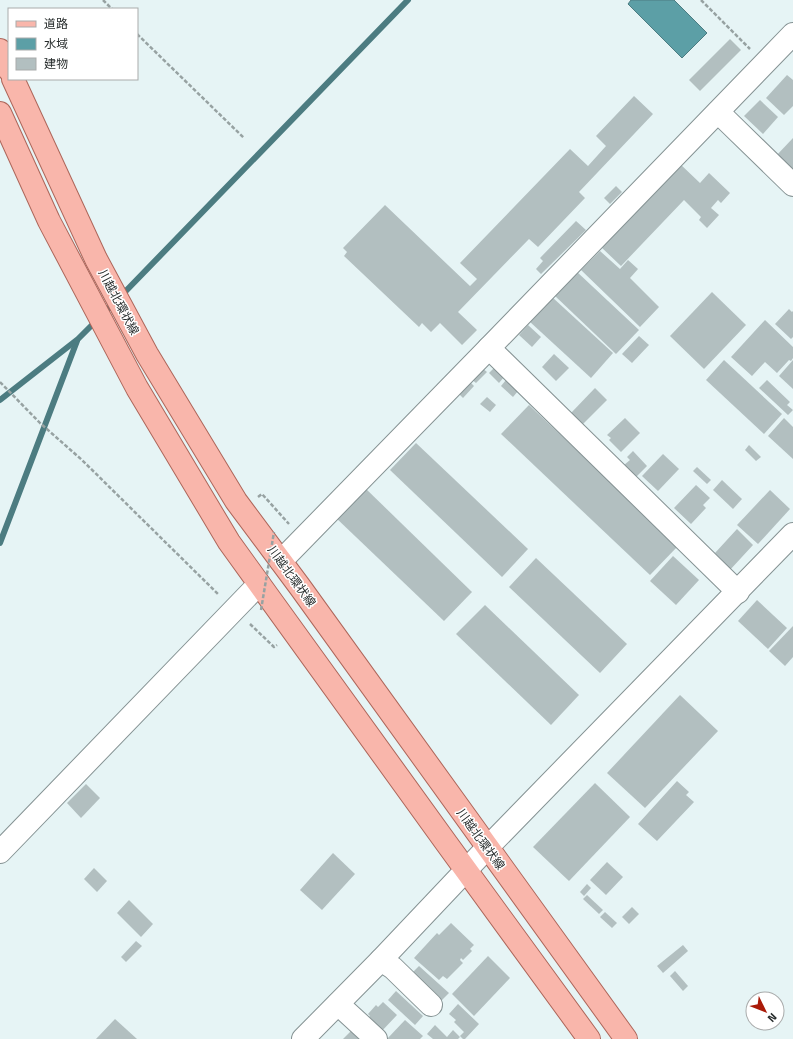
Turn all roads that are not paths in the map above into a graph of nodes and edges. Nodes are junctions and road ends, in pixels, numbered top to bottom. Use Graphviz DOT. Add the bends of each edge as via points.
graph roads {
  1 [pos="793,34"];
  2 [pos="0,50"];
  3 [pos="8,68"];
  4 [pos="13,80"];
  5 [pos="718,112"];
  6 [pos="0,113"];
  7 [pos="793,185"];
  8 [pos="489,348"];
  9 [pos="793,534"];
  10 [pos="281,561"];
  11 [pos="259,584"];
  12 [pos="738,592"];
  13 [pos="487,848"];
  14 [pos="0,852"];
  15 [pos="466,870"];
  16 [pos="381,960"];
  17 [pos="338,1004"];
  18 [pos="431,1005"];
  19 [pos="303,1039"];
  20 [pos="376,1039"];
  21 [pos="589,1039"];
  22 [pos="626,1039"];
  1 -- 5 [label="street"];
  2 -- 3 [label="main road"];
  4 -- 10 [label="main road, 川越北環状線" via="96,259 147,354 236,501"];
  5 -- 7 [label="street"];
  5 -- 8 [label="street"];
  6 -- 11 [label="main road, 川越北環状線" via="50,221 137,388 229,542"];
  8 -- 10 [label="street"];
  8 -- 12 [label="street"];
  9 -- 12 [label="street"];
  10 -- 13 [label="main road, 川越北環状線"];
  11 -- 14 [label="street" via="241,616"];
  11 -- 15 [label="main road, 川越北環状線"];
  12 -- 13 [label="street"];
  13 -- 15 [label="street"];
  13 -- 22 [label="main road, 川越北環状線"];
  15 -- 16 [label="street"];
  15 -- 21 [label="main road, 川越北環状線"];
  16 -- 17 [label="street"];
  16 -- 18 [label="street" via="393,968"];
  17 -- 19 [label="street"];
  17 -- 20 [label="street"];
}
